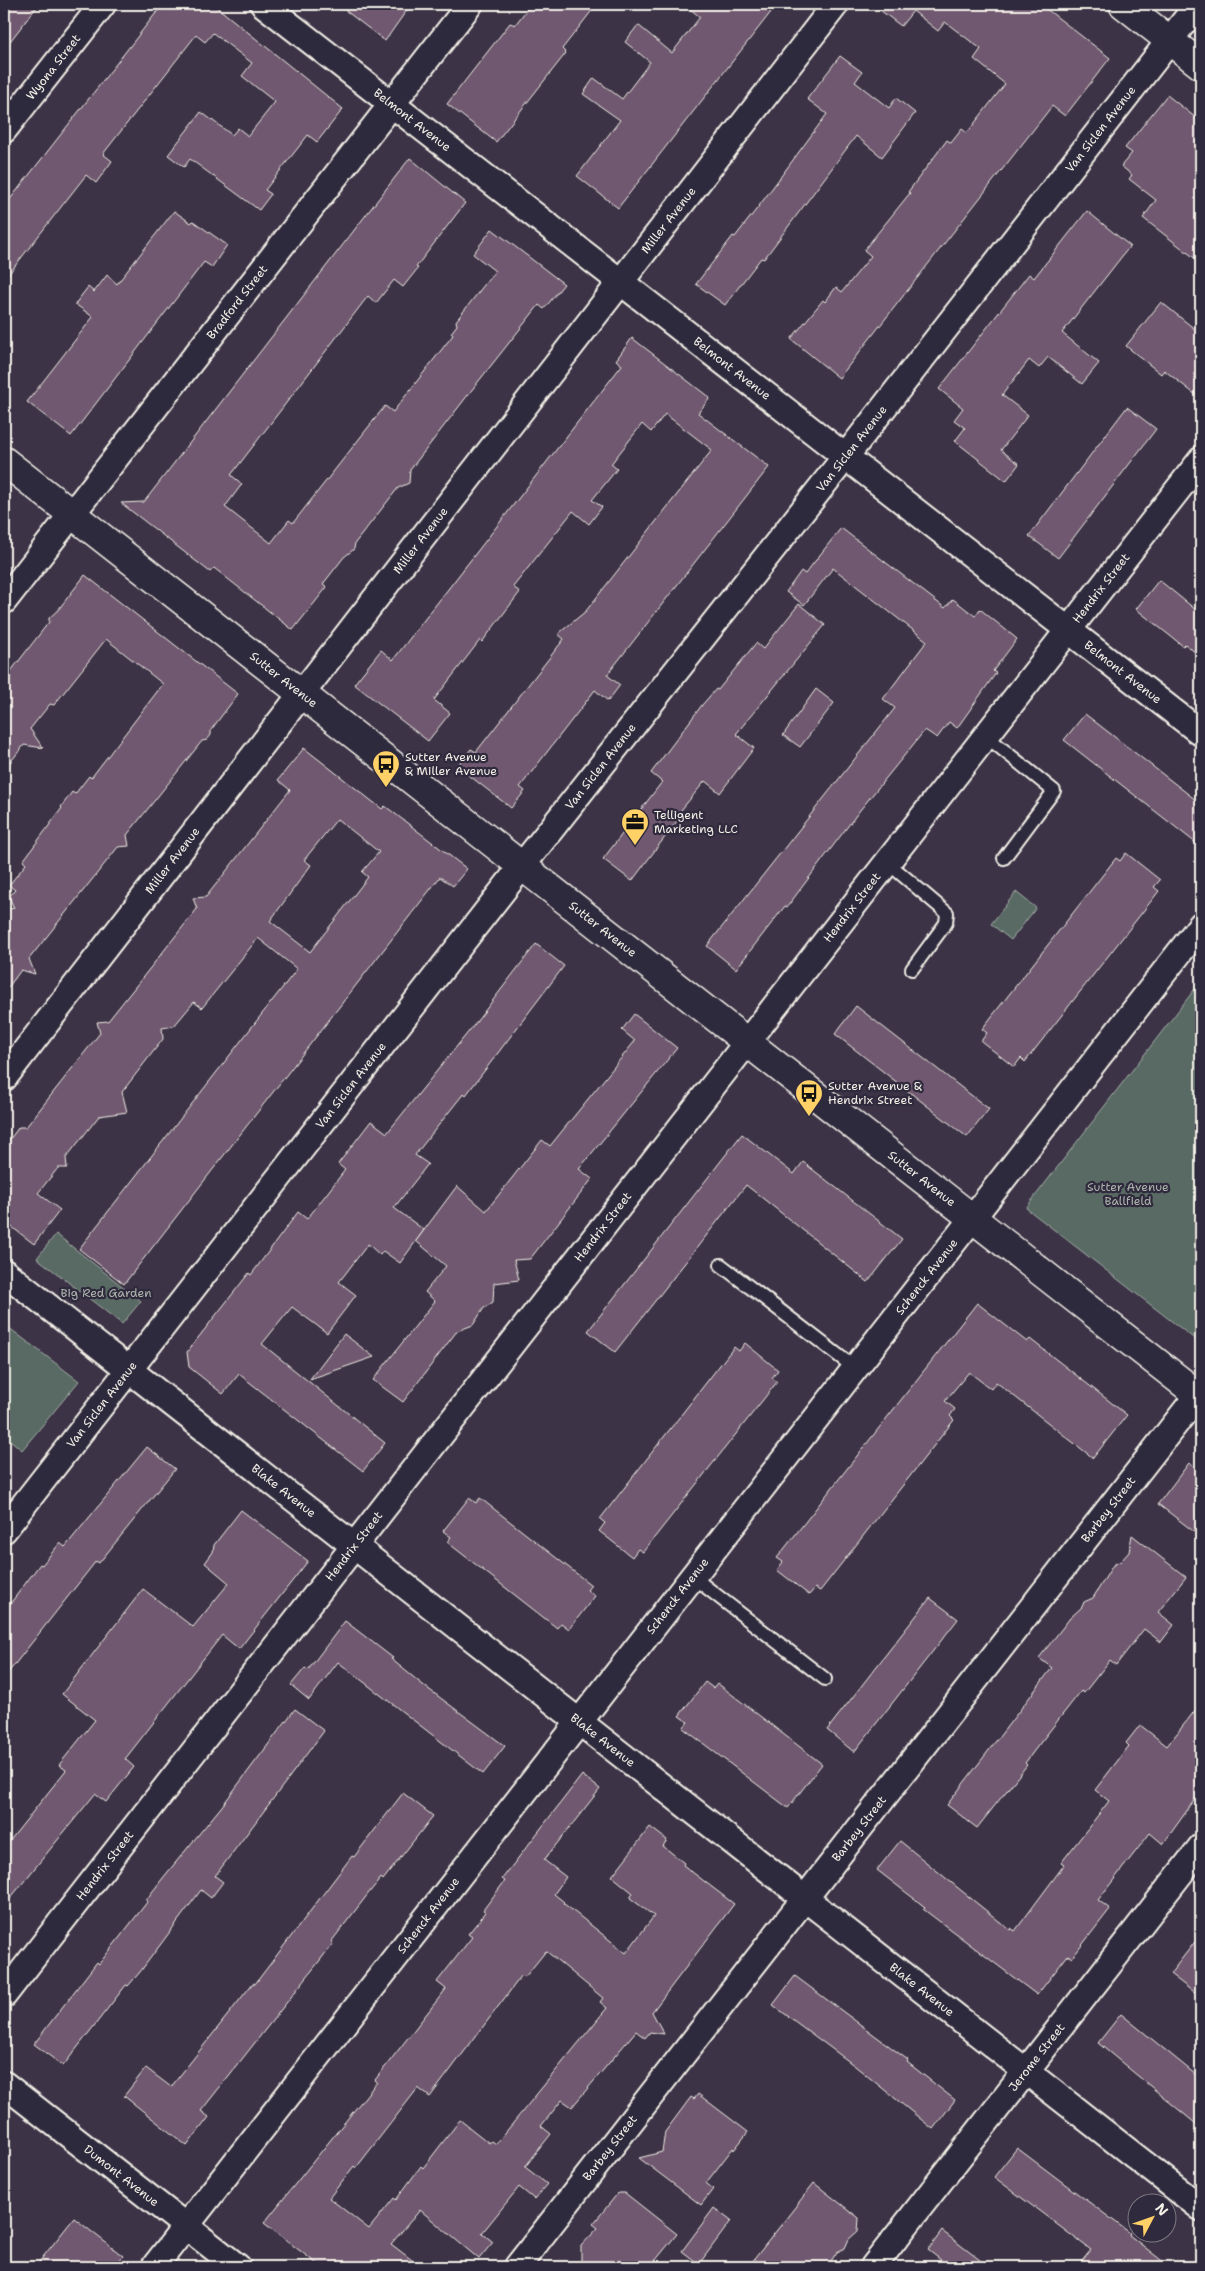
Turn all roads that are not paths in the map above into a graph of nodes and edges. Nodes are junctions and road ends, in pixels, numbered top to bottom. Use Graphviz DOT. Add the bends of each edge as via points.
graph roads {
  1 [pos="103,4"];
  2 [pos="263,4"];
  3 [pos="470,4"];
  4 [pos="836,4"];
  5 [pos="1123,4"];
  6 [pos="1198,4"];
  7 [pos="1169,40"];
  8 [pos="1201,65"];
  9 [pos="392,104"];
  10 [pos="4,130"];
  11 [pos="620,281"];
  12 [pos="846,456"];
  13 [pos="1201,460"];
  14 [pos="4,461"];
  15 [pos="71,514"];
  16 [pos="4,601"];
  17 [pos="1068,629"];
  18 [pos="301,695"];
  19 [pos="1201,732"];
  20 [pos="986,736"];
  21 [pos="1004,858"];
  22 [pos="887,862"];
  23 [pos="522,866"];
  24 [pos="1201,925"];
  25 [pos="912,969"];
  26 [pos="748,1042"];
  27 [pos="4,1078"];
  28 [pos="974,1218"];
  29 [pos="720,1265"];
  30 [pos="4,1272"];
  31 [pos="856,1369"];
  32 [pos="128,1370"];
  33 [pos="1200,1394"];
  34 [pos="4,1530"];
  35 [pos="354,1546"];
  36 [pos="694,1577"];
  37 [pos="825,1679"];
  38 [pos="580,1722"];
  39 [pos="1201,1847"];
  40 [pos="805,1899"];
  41 [pos="4,1995"];
  42 [pos="1026,2071"];
  43 [pos="4,2084"];
  44 [pos="1201,2208"];
  45 [pos="186,2227"];
  46 [pos="154,2267"];
  47 [pos="238,2267"];
  48 [pos="517,2267"];
  49 [pos="873,2267"];
  1 -- 10 [label="street, Wyona Street"];
  2 -- 9 [label="street, Belmont Avenue"];
  3 -- 9 [label="street, Bradford Street"];
  4 -- 11 [label="street, Miller Avenue"];
  5 -- 7 [label="street"];
  6 -- 7 [label="street, Van Siclen Avenue"];
  7 -- 8 [label="street"];
  7 -- 12 [label="street, Van Siclen Avenue"];
  9 -- 11 [label="street, Belmont Avenue"];
  9 -- 15 [label="street, Bradford Street"];
  11 -- 12 [label="street, Belmont Avenue"];
  11 -- 18 [label="street, Miller Avenue"];
  12 -- 17 [label="street, Belmont Avenue"];
  12 -- 23 [label="street, Van Siclen Avenue"];
  13 -- 17 [label="street, Hendrix Street"];
  14 -- 15 [label="street, Sutter Avenue"];
  15 -- 16 [label="street, Bradford Street"];
  15 -- 18 [label="street, Sutter Avenue"];
  17 -- 19 [label="street, Belmont Avenue"];
  17 -- 20 [label="street, Hendrix Street"];
  18 -- 23 [label="street, Sutter Avenue"];
  18 -- 27 [label="street, Miller Avenue"];
  20 -- 21 [label="lane" via="1054,791"];
  20 -- 22 [label="street, Hendrix Street"];
  22 -- 25 [label="lane" via="947,913 946,923"];
  22 -- 26 [label="street, Hendrix Street"];
  23 -- 26 [label="street, Sutter Avenue"];
  23 -- 32 [label="street, Van Siclen Avenue"];
  24 -- 28 [label="street, Schenck Avenue"];
  26 -- 28 [label="street, Sutter Avenue"];
  26 -- 35 [label="street, Hendrix Street"];
  28 -- 31 [label="street, Schenck Avenue"];
  28 -- 33 [label="street, Sutter Avenue"];
  29 -- 31 [label="lane"];
  30 -- 32 [label="street, Blake Avenue"];
  31 -- 36 [label="street, Schenck Avenue"];
  32 -- 34 [label="street, Van Siclen Avenue"];
  32 -- 35 [label="street, Blake Avenue"];
  33 -- 40 [label="street, Barbey Street"];
  35 -- 38 [label="street, Blake Avenue"];
  35 -- 41 [label="street, Hendrix Street"];
  36 -- 37 [label="lane"];
  36 -- 38 [label="street, Schenck Avenue"];
  38 -- 40 [label="street, Blake Avenue"];
  38 -- 45 [label="street, Schenck Avenue"];
  39 -- 42 [label="street, Jerome Street"];
  40 -- 42 [label="street, Blake Avenue"];
  40 -- 48 [label="street, Barbey Street"];
  42 -- 44 [label="street, Blake Avenue"];
  42 -- 49 [label="street, Jerome Street"];
  43 -- 45 [label="street, Dumont Avenue"];
  45 -- 46 [label="street, Schenck Avenue"];
  45 -- 47 [label="street, Dumont Avenue"];
}
